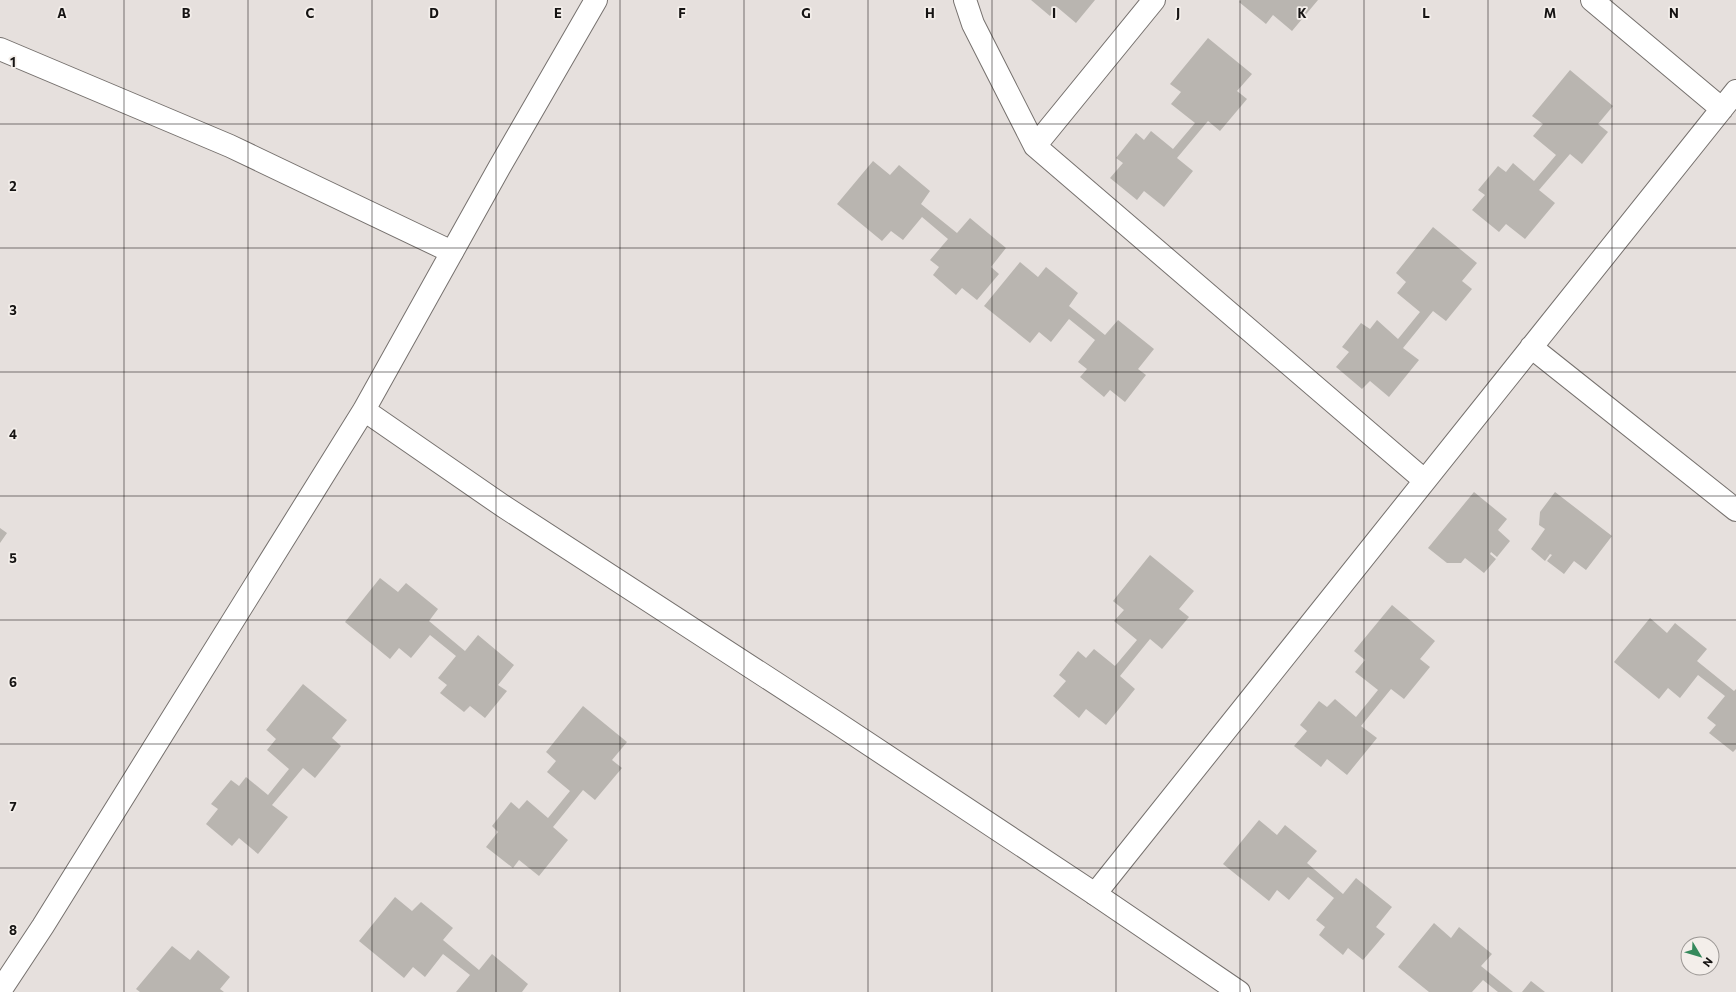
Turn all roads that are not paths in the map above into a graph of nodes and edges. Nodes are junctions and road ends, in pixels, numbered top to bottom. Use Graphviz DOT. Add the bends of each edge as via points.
graph roads {
  1 [pos="596,0"];
  2 [pos="965,0"];
  3 [pos="1154,0"];
  4 [pos="1592,0"];
  5 [pos="0,49"];
  6 [pos="1736,91"];
  7 [pos="1722,109"];
  8 [pos="1035,146"];
  9 [pos="452,252"];
  10 [pos="1531,347"];
  11 [pos="364,410"];
  12 [pos="1424,480"];
  13 [pos="1736,510"];
  14 [pos="1095,894"];
  15 [pos="0,991"];
  16 [pos="1239,992"];
  1 -- 9 [label="street"];
  2 -- 8 [label="street" via="973,24"];
  3 -- 8 [label="street"];
  4 -- 7 [label="street"];
  5 -- 9 [label="street" via="230,146"];
  6 -- 7 [label="street"];
  7 -- 10 [label="street"];
  8 -- 12 [label="street"];
  9 -- 11 [label="street"];
  10 -- 12 [label="street"];
  10 -- 13 [label="street"];
  11 -- 14 [label="street" via="503,506"];
  11 -- 15 [label="street"];
  12 -- 14 [label="street"];
  14 -- 16 [label="street"];
}
